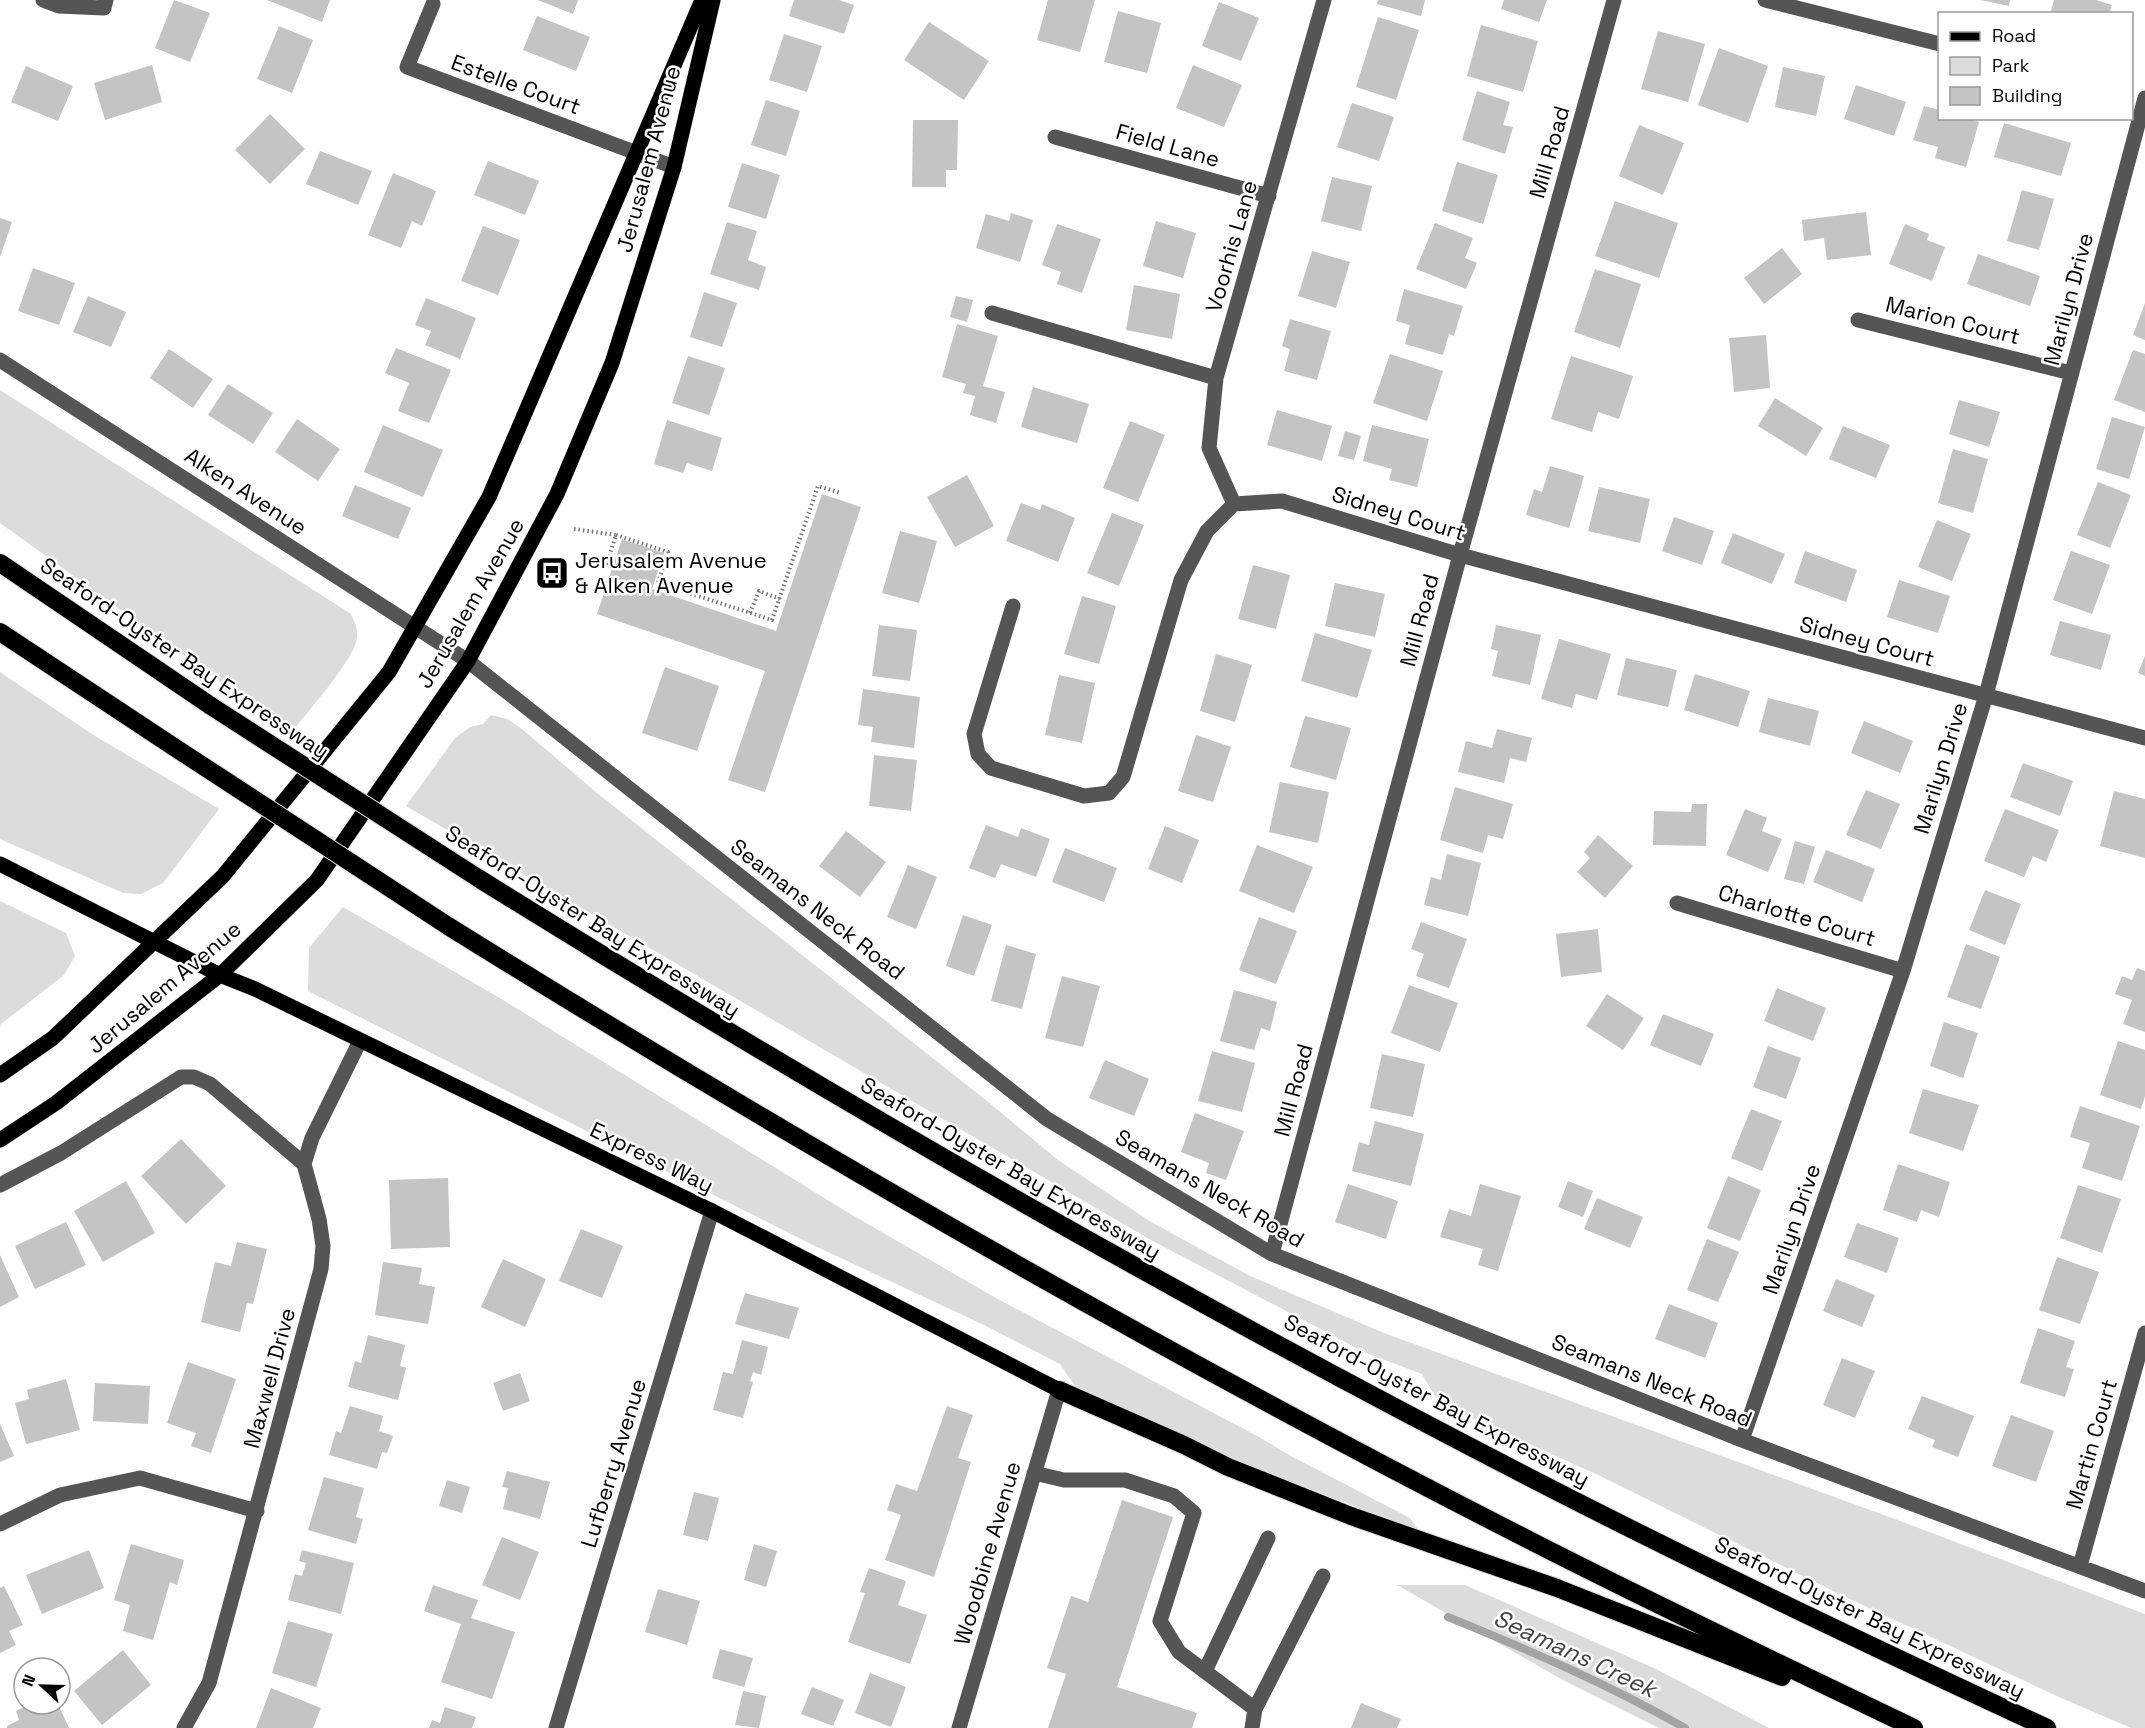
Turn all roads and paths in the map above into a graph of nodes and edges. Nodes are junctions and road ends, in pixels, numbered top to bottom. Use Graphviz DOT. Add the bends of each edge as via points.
graph roads {
  1 [pos="43,0"];
  2 [pos="106,0"];
  3 [pos="702,0"];
  4 [pos="713,0"];
  5 [pos="1324,0"];
  6 [pos="1614,0"];
  7 [pos="1765,0"];
  8 [pos="433,4"];
  9 [pos="1938,43"];
  10 [pos="2145,96"];
  11 [pos="1055,137"];
  12 [pos="637,153"];
  13 [pos="674,168"];
  14 [pos="1269,196"];
  15 [pos="992,313"];
  16 [pos="1858,320"];
  17 [pos="0,360"];
  18 [pos="2071,373"];
  19 [pos="1216,378"];
  20 [pos="841,493"];
  21 [pos="1234,504"];
  22 [pos="573,529"];
  23 [pos="616,535"];
  24 [pos="1460,555"];
  25 [pos="0,563"];
  26 [pos="606,566"];
  27 [pos="780,599"];
  28 [pos="1013,606"];
  29 [pos="750,613"];
  30 [pos="415,626"];
  31 [pos="0,632"];
  32 [pos="468,662"];
  33 [pos="1986,695"];
  34 [pos="2145,738"];
  35 [pos="0,864"];
  36 [pos="1677,903"];
  37 [pos="155,942"];
  38 [pos="1903,971"];
  39 [pos="220,975"];
  40 [pos="360,1041"];
  41 [pos="0,1075"];
  42 [pos="0,1140"];
  43 [pos="304,1164"];
  44 [pos="0,1185"];
  45 [pos="712,1211"];
  46 [pos="1272,1254"];
  47 [pos="2145,1333"];
  48 [pos="1059,1390"];
  49 [pos="1742,1440"];
  50 [pos="1034,1473"];
  51 [pos="257,1511"];
  52 [pos="0,1524"];
  53 [pos="1268,1538"];
  54 [pos="2080,1566"];
  55 [pos="1323,1576"];
  56 [pos="2145,1591"];
  57 [pos="1204,1671"];
  58 [pos="1255,1709"];
  59 [pos="184,1728"];
  60 [pos="556,1728"];
  61 [pos="959,1728"];
  62 [pos="1252,1728"];
  63 [pos="1913,1728"];
  64 [pos="2047,1728"];
  1 -- 2 [label="street" via="59,6 104,8"];
  3 -- 12 [label="main road, Jerusalem Avenue"];
  4 -- 13 [label="main road, Jerusalem Avenue"];
  5 -- 14 [label="street, Voorhis Lane"];
  6 -- 24 [label="street, Mill Road"];
  7 -- 9 [label="street"];
  8 -- 12 [label="street, Estelle Court" via="407,67"];
  10 -- 18 [label="street, Marilyn Drive"];
  11 -- 14 [label="street, Field Lane"];
  12 -- 13 [label="street, Estelle Court"];
  12 -- 30 [label="main road, Jerusalem Avenue" via="489,497"];
  13 -- 32 [label="main road, Jerusalem Avenue" via="612,363 557,494"];
  14 -- 19 [label="street, Voorhis Lane"];
  15 -- 19 [label="street"];
  16 -- 18 [label="street, Marion Court"];
  17 -- 30 [label="street, Alken Avenue"];
  18 -- 33 [label="street, Marilyn Drive"];
  19 -- 21 [label="street, Voorhis Lane" via="1209,448"];
  20 -- 27 [label="path" via="818,486"];
  21 -- 24 [label="street, Sidney Court" via="1282,501"];
  21 -- 28 [label="street" via="1207,531 1181,580 1123,777 1108,793 1084,796 992,768 978,754 974,734"];
  22 -- 23 [label="path"];
  23 -- 26 [label="path"];
  23 -- 29 [label="path" via="668,552 658,583"];
  24 -- 33 [label="street, Sidney Court"];
  24 -- 46 [label="street, Mill Road"];
  25 -- 64 [label="highway, Seaford-Oyster Bay Expressway, bridge" via="211,706 478,878 796,1073 1153,1276 1554,1489"];
  27 -- 29 [label="path" via="772,620"];
  27 -- 29 [label="path" via="759,591"];
  30 -- 32 [label="street, Alken Avenue"];
  30 -- 37 [label="main road, Jerusalem Avenue" via="389,672 223,876"];
  31 -- 63 [label="highway, bridge" via="448,926 768,1122 1126,1326 1528,1540"];
  32 -- 39 [label="main road, Jerusalem Avenue" via="317,880"];
  32 -- 46 [label="street, Seamans Neck Road" via="1047,1119"];
  33 -- 34 [label="street, Sidney Court"];
  33 -- 38 [label="street, Marilyn Drive"];
  35 -- 37 [label="main road"];
  36 -- 38 [label="street, Charlotte Court"];
  37 -- 39 [label="main road"];
  37 -- 41 [label="main road, Jerusalem Avenue" via="53,1038"];
  38 -- 49 [label="street, Marilyn Drive"];
  39 -- 40 [label="main road, Express Way"];
  39 -- 42 [label="main road, Jerusalem Avenue" via="57,1103"];
  40 -- 43 [label="street" via="312,1138"];
  40 -- 45 [label="main road, Express Way"];
  43 -- 44 [label="street" via="210,1084 194,1077 181,1077 61,1153"];
  43 -- 51 [label="street, Maxwell Drive" via="319,1219 321,1269"];
  45 -- 48 [label="main road, Express Way"];
  45 -- 60 [label="street, Lufberry Avenue"];
  46 -- 49 [label="street, Seamans Neck Road"];
  47 -- 54 [label="street, Martin Court"];
  48 -- 50 [label="street, Woodbine Avenue"];
  48 -- 63 [label="highway" via="1228,1467 1345,1514 1557,1588"];
  49 -- 54 [label="street, Seamans Neck Road"];
  50 -- 57 [label="street" via="1064,1480 1125,1480 1174,1496 1194,1514 1160,1621 1179,1652"];
  50 -- 61 [label="street, Woodbine Avenue"];
  51 -- 52 [label="street" via="140,1478 60,1495"];
  51 -- 59 [label="street, Maxwell Drive" via="209,1683"];
  53 -- 57 [label="street"];
  54 -- 56 [label="street, Seamans Neck Road"];
  55 -- 58 [label="street"];
  57 -- 58 [label="street"];
  58 -- 62 [label="street"];
}
